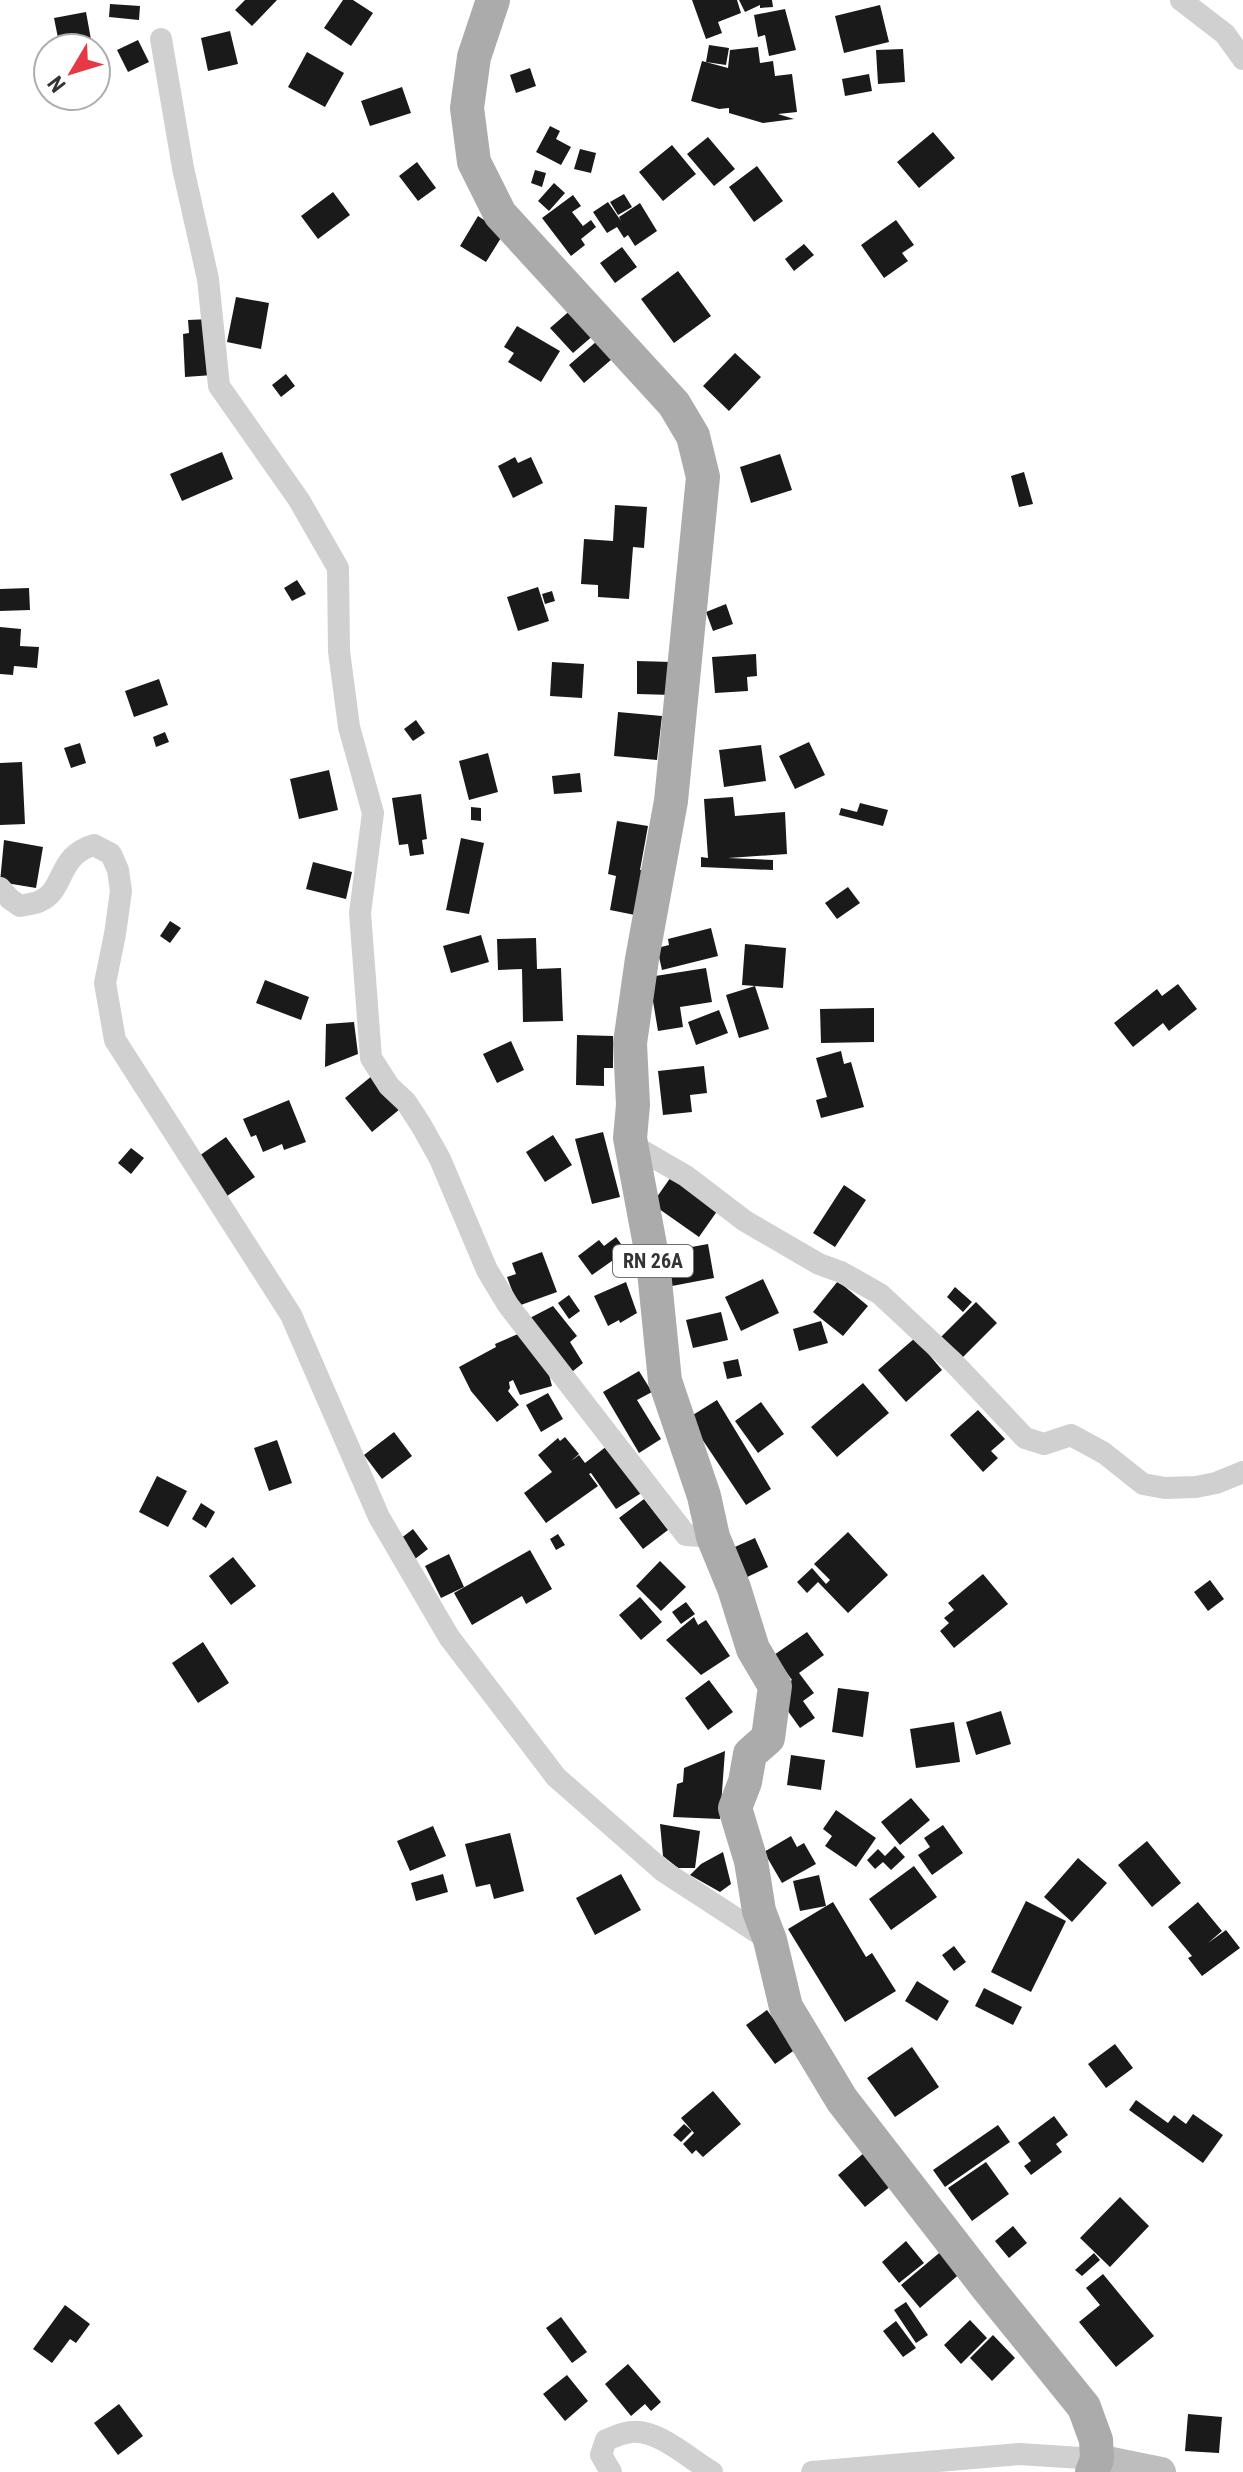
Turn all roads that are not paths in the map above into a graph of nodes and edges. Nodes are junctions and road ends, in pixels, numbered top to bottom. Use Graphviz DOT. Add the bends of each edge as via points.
graph roads {
  1 [pos="493,0"];
  2 [pos="1181,0"];
  3 [pos="161,39"];
  4 [pos="1243,59"];
  5 [pos="0,888"];
  6 [pos="630,1138"];
  7 [pos="1243,1472"];
  8 [pos="713,1537"];
  9 [pos="770,1940"];
  10 [pos="1095,2466"];
  11 [pos="611,2472"];
  12 [pos="712,2472"];
  13 [pos="812,2472"];
  14 [pos="1161,2472"];
  1 -- 6 [label="main road, RN 26A" via="474,57 467,108 474,162 500,214 674,404 693,436 703,477 671,801 630,1043"];
  2 -- 4 [label="street" via="1225,34"];
  3 -- 8 [label="street" via="208,279 219,386 299,500 338,568 339,651 347,712 373,813 360,913 371,1058 406,1102 440,1159 487,1270 508,1305 686,1535"];
  5 -- 9 [label="street" via="20,906 42,901 81,849 94,845 111,854 121,891 105,983 115,1040 291,1315 379,1517 449,1637 556,1777 663,1871"];
  6 -- 7 [label="street" via="745,1221 880,1294 1025,1438 1044,1444 1071,1435 1143,1484 1165,1488 1216,1483"];
  6 -- 8 [label="main road, RN 26A" via="653,1261 665,1381"];
  8 -- 9 [label="main road, RN 26A" via="753,1649 775,1686 768,1738 750,1754 735,1808"];
  9 -- 10 [label="main road, RN 26A" via="786,2007 842,2100 1084,2407 1096,2440"];
  10 -- 13 [label="street" via="1019,2454"];
  10 -- 14 [label="street"];
  11 -- 12 [label="street" via="601,2455 606,2440 640,2431"];
}
